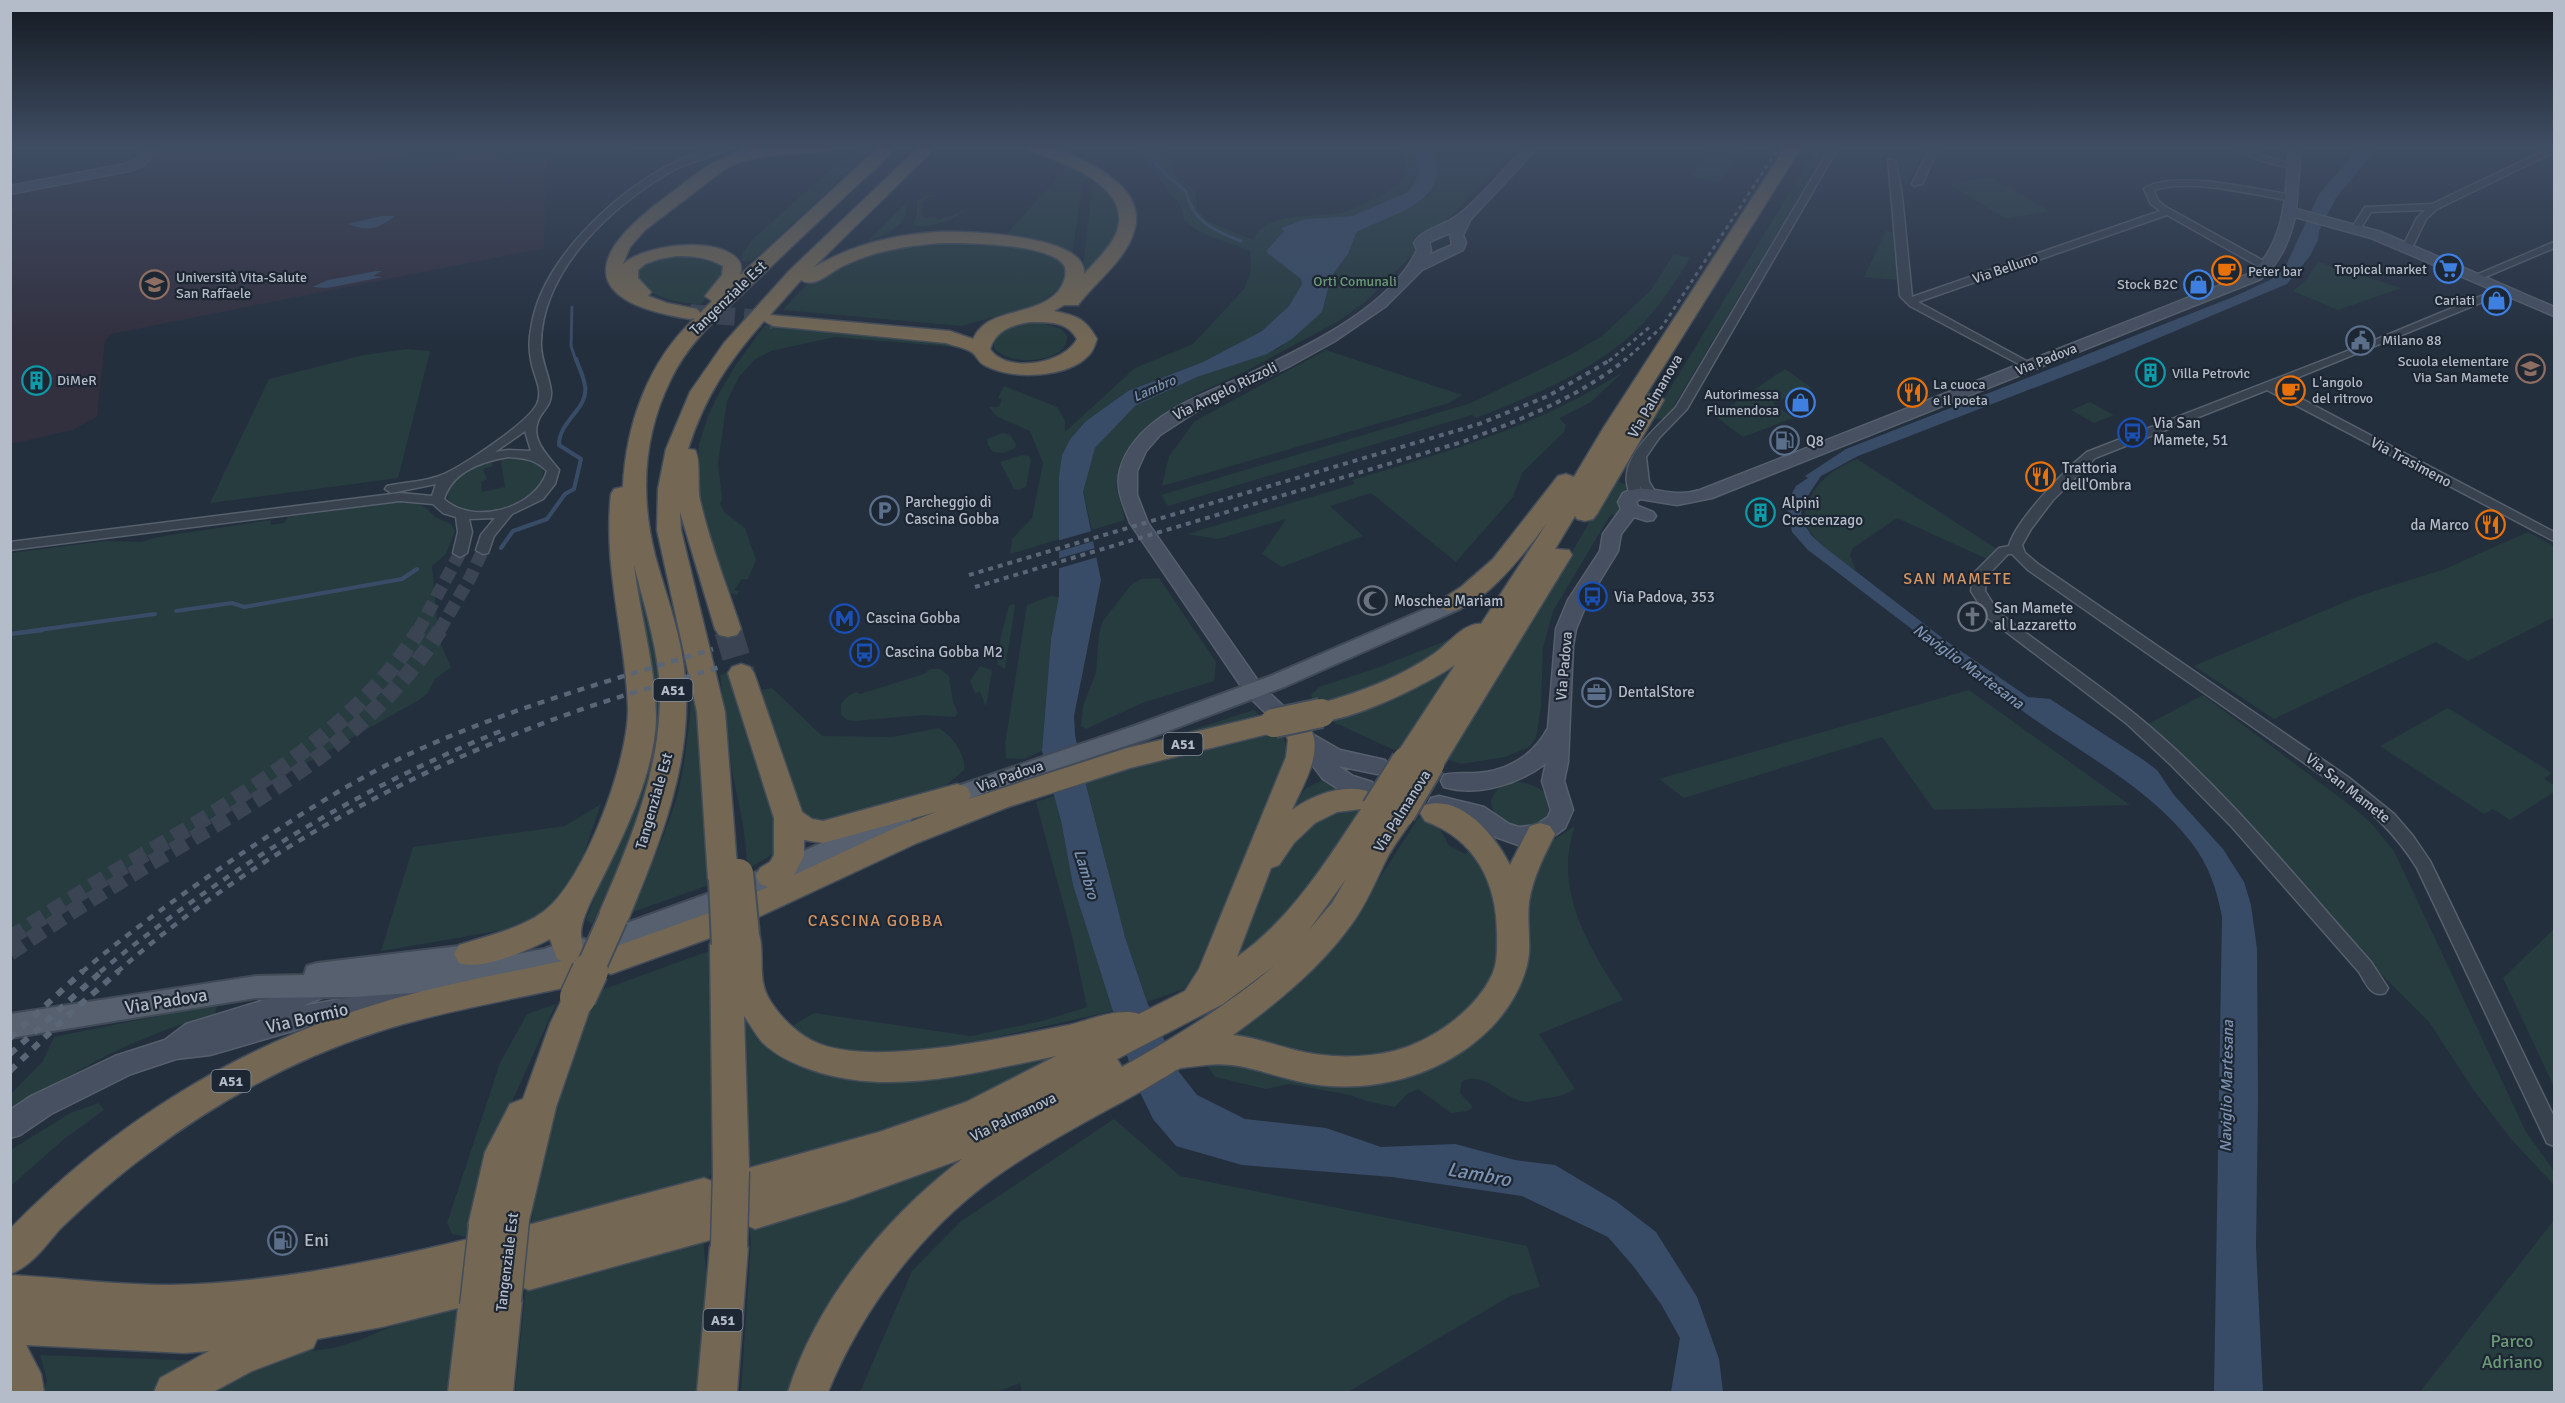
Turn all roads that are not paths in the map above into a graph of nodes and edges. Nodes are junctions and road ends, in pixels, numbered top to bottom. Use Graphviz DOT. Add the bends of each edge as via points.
graph roads {
  1 [pos="614,211"];
  2 [pos="658,211"];
  3 [pos="819,211"];
  4 [pos="862,211"];
  5 [pos="1128,211"];
  6 [pos="1470,211"];
  7 [pos="1752,211"];
  8 [pos="1767,211"];
  9 [pos="1796,211"];
  10 [pos="1898,211"];
  11 [pos="2289,211"];
  12 [pos="2308,211"];
  13 [pos="2365,211"];
  14 [pos="2430,211"];
  15 [pos="2167,212"];
  16 [pos="1464,218"];
  17 [pos="2349,227"];
  18 [pos="1427,240"];
  19 [pos="2554,244"];
  20 [pos="1453,246"];
  21 [pos="2407,248"];
  22 [pos="2270,261"];
  23 [pos="1416,268"];
  24 [pos="2474,278"];
  25 [pos="2503,290"];
  26 [pos="1910,301"];
  27 [pos="2554,312"];
  28 [pos="769,317"];
  29 [pos="1024,317"];
  30 [pos="1072,321"];
  31 [pos="995,326"];
  32 [pos="681,346"];
  33 [pos="981,349"];
  34 [pos="2028,366"];
  35 [pos="2266,386"];
  36 [pos="534,418"];
  37 [pos="687,424"];
  38 [pos="1615,427"];
  39 [pos="634,456"];
  40 [pos="539,457"];
  41 [pos="477,461"];
  42 [pos="450,476"];
  43 [pos="437,500"];
  44 [pos="1649,504"];
  45 [pos="509,511"];
  46 [pos="462,516"];
  47 [pos="10,537"];
  48 [pos="2554,537"];
  49 [pos="10,546"];
  50 [pos="2016,549"];
  51 [pos="483,550"];
  52 [pos="460,553"];
  53 [pos="1511,599"];
  54 [pos="1453,604"];
  55 [pos="728,629"];
  56 [pos="741,673"];
  57 [pos="1254,690"];
  58 [pos="1560,720"];
  59 [pos="1290,728"];
  60 [pos="1423,755"];
  61 [pos="1090,760"];
  62 [pos="1377,766"];
  63 [pos="1031,778"];
  64 [pos="1452,781"];
  65 [pos="957,795"];
  66 [pos="1374,802"];
  67 [pos="1437,809"];
  68 [pos="789,818"];
  69 [pos="1540,834"];
  70 [pos="1248,888"];
  71 [pos="577,899"];
  72 [pos="736,904"];
  73 [pos="1513,910"];
  74 [pos="615,938"];
  75 [pos="470,954"];
  76 [pos="573,967"];
  77 [pos="352,978"];
  78 [pos="322,986"];
  79 [pos="457,986"];
  80 [pos="263,987"];
  81 [pos="2379,988"];
  82 [pos="310,1015"];
  83 [pos="10,1026"];
  84 [pos="1190,1027"];
  85 [pos="170,1049"];
  86 [pos="1115,1055"];
  87 [pos="10,1126"];
  88 [pos="2554,1137"];
  89 [pos="747,1188"];
  90 [pos="713,1222"];
  91 [pos="19,1246"];
  92 [pos="498,1264"];
  93 [pos="10,1294"];
  94 [pos="419,1300"];
  95 [pos="10,1325"];
  96 [pos="10,1357"];
  97 [pos="24,1392"];
  98 [pos="174,1392"];
  99 [pos="468,1392"];
  100 [pos="493,1392"];
  101 [pos="717,1392"];
  102 [pos="808,1392"];
  1 -- 36 [label="street" via="555,275 538,319 535,344 545,397"];
  2 -- 32 [label="highway" via="640,225 618,252 613,267 618,284 644,301 693,310 640,291 628,280 629,269 645,256 677,249 702,251 731,262 733,268 730,278 689,326"];
  3 -- 32 [label="highway, Tangenziale Est / A51" via="704,319"];
  4 -- 28 [label="highway, Tangenziale Est / A51" via="796,276"];
  5 -- 30 [label="highway" via="1123,237 1070,303 1068,314"];
  6 -- 16 [label="street"];
  7 -- 38 [label="highway, Via Palmanova"];
  8 -- 60 [label="highway, Via Palmanova" via="1520,622"];
  9 -- 44 [label="street, Via Palmanova" via="1683,406 1654,434 1631,474 1631,482"];
  10 -- 26 [label="street" via="1904,295"];
  11 -- 22 [label="street"];
  12 -- 17 [label="street"];
  13 -- 17 [label="street"];
  14 -- 21 [label="street"];
  15 -- 22 [label="street" via="2237,252"];
  15 -- 26 [label="street, Via Belluno"];
  16 -- 18 [label="street"];
  16 -- 20 [label="street"];
  17 -- 21 [label="street"];
  18 -- 20 [label="street" via="1433,251"];
  18 -- 23 [label="street, Via Angelo Rizzoli"];
  19 -- 24 [label="street"];
  20 -- 23 [label="street, Via Angelo Rizzoli"];
  21 -- 24 [label="street"];
  22 -- 34 [label="street, Via Padova" via="2249,279"];
  23 -- 57 [label="street, Via Angelo Rizzoli" via="1378,304 1320,344 1201,400 1165,422 1145,440 1132,461 1128,487 1134,515"];
  24 -- 25 [label="street"];
  25 -- 27 [label="street"];
  25 -- 35 [label="street"];
  26 -- 34 [label="street"];
  28 -- 29 [label="highway" via="818,272 851,254 884,244 955,236 1049,249 1072,262 1074,278 1065,295"];
  28 -- 31 [label="highway" via="951,331"];
  28 -- 33 [label="highway" via="939,335"];
  28 -- 37 [label="highway, Tangenziale Est / A51" via="711,373"];
  29 -- 30 [label="highway" via="1052,316"];
  29 -- 31 [label="highway"];
  30 -- 33 [label="highway" via="1086,333 1086,346 1057,365 1010,368 994,363"];
  31 -- 33 [label="highway" via="983,337"];
  32 -- 39 [label="highway, Tangenziale Est / A51" via="652,396"];
  34 -- 44 [label="street, Via Padova" via="1706,494 1690,504"];
  35 -- 48 [label="street, Via Trasimeno"];
  35 -- 50 [label="street" via="2088,457 2020,535"];
  36 -- 40 [label="street" via="530,434"];
  36 -- 41 [label="street"];
  37 -- 55 [label="highway, A51" via="688,499"];
  37 -- 72 [label="highway, Tangenziale Est / A51" via="670,478 668,522 711,712 721,831"];
  38 -- 53 [label="highway, Via Palmanova"];
  38 -- 54 [label="highway" via="1585,456 1501,563 1478,587"];
  39 -- 71 [label="highway" via="622,490 619,534 640,688 641,734 623,796"];
  39 -- 74 [label="highway, Tangenziale Est / A51" via="637,525 672,666 673,710 671,742 656,805"];
  40 -- 41 [label="street" via="511,454"];
  40 -- 45 [label="street" via="553,470 550,484 537,497"];
  41 -- 42 [label="street"];
  42 -- 43 [label="street"];
  42 -- 47 [label="street" via="413,486"];
  43 -- 46 [label="street" via="448,512"];
  43 -- 49 [label="street" via="400,496"];
  44 -- 58 [label="street, Via Padova" via="1623,541 1609,550 1575,606 1563,646"];
  45 -- 46 [label="street"];
  45 -- 51 [label="street" via="491,529"];
  46 -- 52 [label="street" via="465,532"];
  50 -- 81 [label="street" via="2004,551 1979,576 1978,591 1987,608 2126,715 2170,754 2227,812 2374,977"];
  50 -- 88 [label="street, Via San Mamete" via="2033,567 2353,788 2394,825 2424,866"];
  53 -- 59 [label="highway, A51, bridge" via="1464,647 1431,669 1388,691 1321,713"];
  53 -- 60 [label="highway, Via Palmanova"];
  54 -- 57 [label="main road"];
  56 -- 68 [label="highway"];
  57 -- 59 [label="street, Via Angelo Rizzoli"];
  57 -- 61 [label="main road"];
  58 -- 64 [label="street, Via Padova" via="1557,732 1541,753 1501,778 1476,783"];
  58 -- 69 [label="street, Via Padova" via="1553,781 1560,816 1554,826"];
  59 -- 61 [label="highway, A51"];
  59 -- 62 [label="street, Via Angelo Rizzoli" via="1334,758"];
  59 -- 66 [label="street, Via Angelo Rizzoli" via="1331,773"];
  59 -- 70 [label="highway" via="1302,740 1300,757"];
  60 -- 66 [label="highway, Via Palmanova, bridge"];
  61 -- 63 [label="highway"];
  63 -- 65 [label="main road, Via Padova"];
  63 -- 72 [label="highway" via="907,835"];
  65 -- 68 [label="highway" via="823,832 804,829"];
  65 -- 72 [label="main road, Via Padova"];
  66 -- 70 [label="highway" via="1342,799 1299,821 1275,845"];
  66 -- 84 [label="highway, Via Palmanova" via="1327,884 1287,934"];
  66 -- 84 [label="highway, Via Palmanova" via="1371,860 1332,928 1253,1002"];
  67 -- 69 [label="street" via="1471,811 1514,835"];
  67 -- 73 [label="highway" via="1483,843"];
  68 -- 72 [label="highway" via="789,856 781,870"];
  69 -- 73 [label="highway" via="1518,882"];
  70 -- 84 [label="highway"];
  71 -- 75 [label="highway" via="542,928 501,946"];
  71 -- 76 [label="highway" via="565,932"];
  72 -- 74 [label="highway"];
  72 -- 86 [label="highway, A51" via="748,983 759,1011 792,1046 835,1063 866,1068"];
  72 -- 89 [label="highway, Tangenziale Est / A51"];
  73 -- 84 [label="highway" via="1513,962 1499,993 1467,1029 1423,1056 1374,1070 1334,1072 1220,1047"];
  74 -- 76 [label="highway, Tangenziale Est / A51, bridge"];
  75 -- 76 [label="main road, Via Padova"];
  75 -- 77 [label="main road, Via Padova"];
  76 -- 79 [label="highway"];
  76 -- 92 [label="highway, Tangenziale Est / A51" via="543,1084 503,1152"];
  77 -- 78 [label="main road, Via Padova"];
  77 -- 79 [label="main road, Via Padova"];
  77 -- 80 [label="main road" via="299,977"];
  77 -- 82 [label="street" via="340,999"];
  78 -- 80 [label="main road, Via Padova"];
  78 -- 85 [label="street, Via Bormio" via="266,1010 201,1030"];
  79 -- 82 [label="street, Via Bormio"];
  79 -- 91 [label="highway, A51" via="302,1045 235,1078 125,1150"];
  80 -- 83 [label="main road, Via Padova"];
  82 -- 85 [label="street, Via Bormio" via="210,1044"];
  84 -- 86 [label="highway, Via Palmanova"];
  84 -- 86 [label="highway" via="1165,1059"];
  85 -- 87 [label="street, Via Bormio" via="108,1070"];
  86 -- 89 [label="highway, Via Palmanova" via="945,1126"];
  86 -- 102 [label="highway" via="1016,1143 937,1203 895,1248 849,1310"];
  89 -- 90 [label="highway, Tangenziale Est / A51, bridge"];
  90 -- 92 [label="highway"];
  90 -- 101 [label="highway, Tangenziale Est / A51"];
  92 -- 93 [label="highway" via="268,1299 203,1303 126,1304"];
  92 -- 94 [label="highway"];
  92 -- 99 [label="highway"];
  92 -- 100 [label="highway, Tangenziale Est"];
  94 -- 95 [label="highway" via="310,1322 185,1333"];
  94 -- 98 [label="highway" via="263,1346 208,1371"];
  96 -- 97 [label="highway" via="18,1366"];
}
